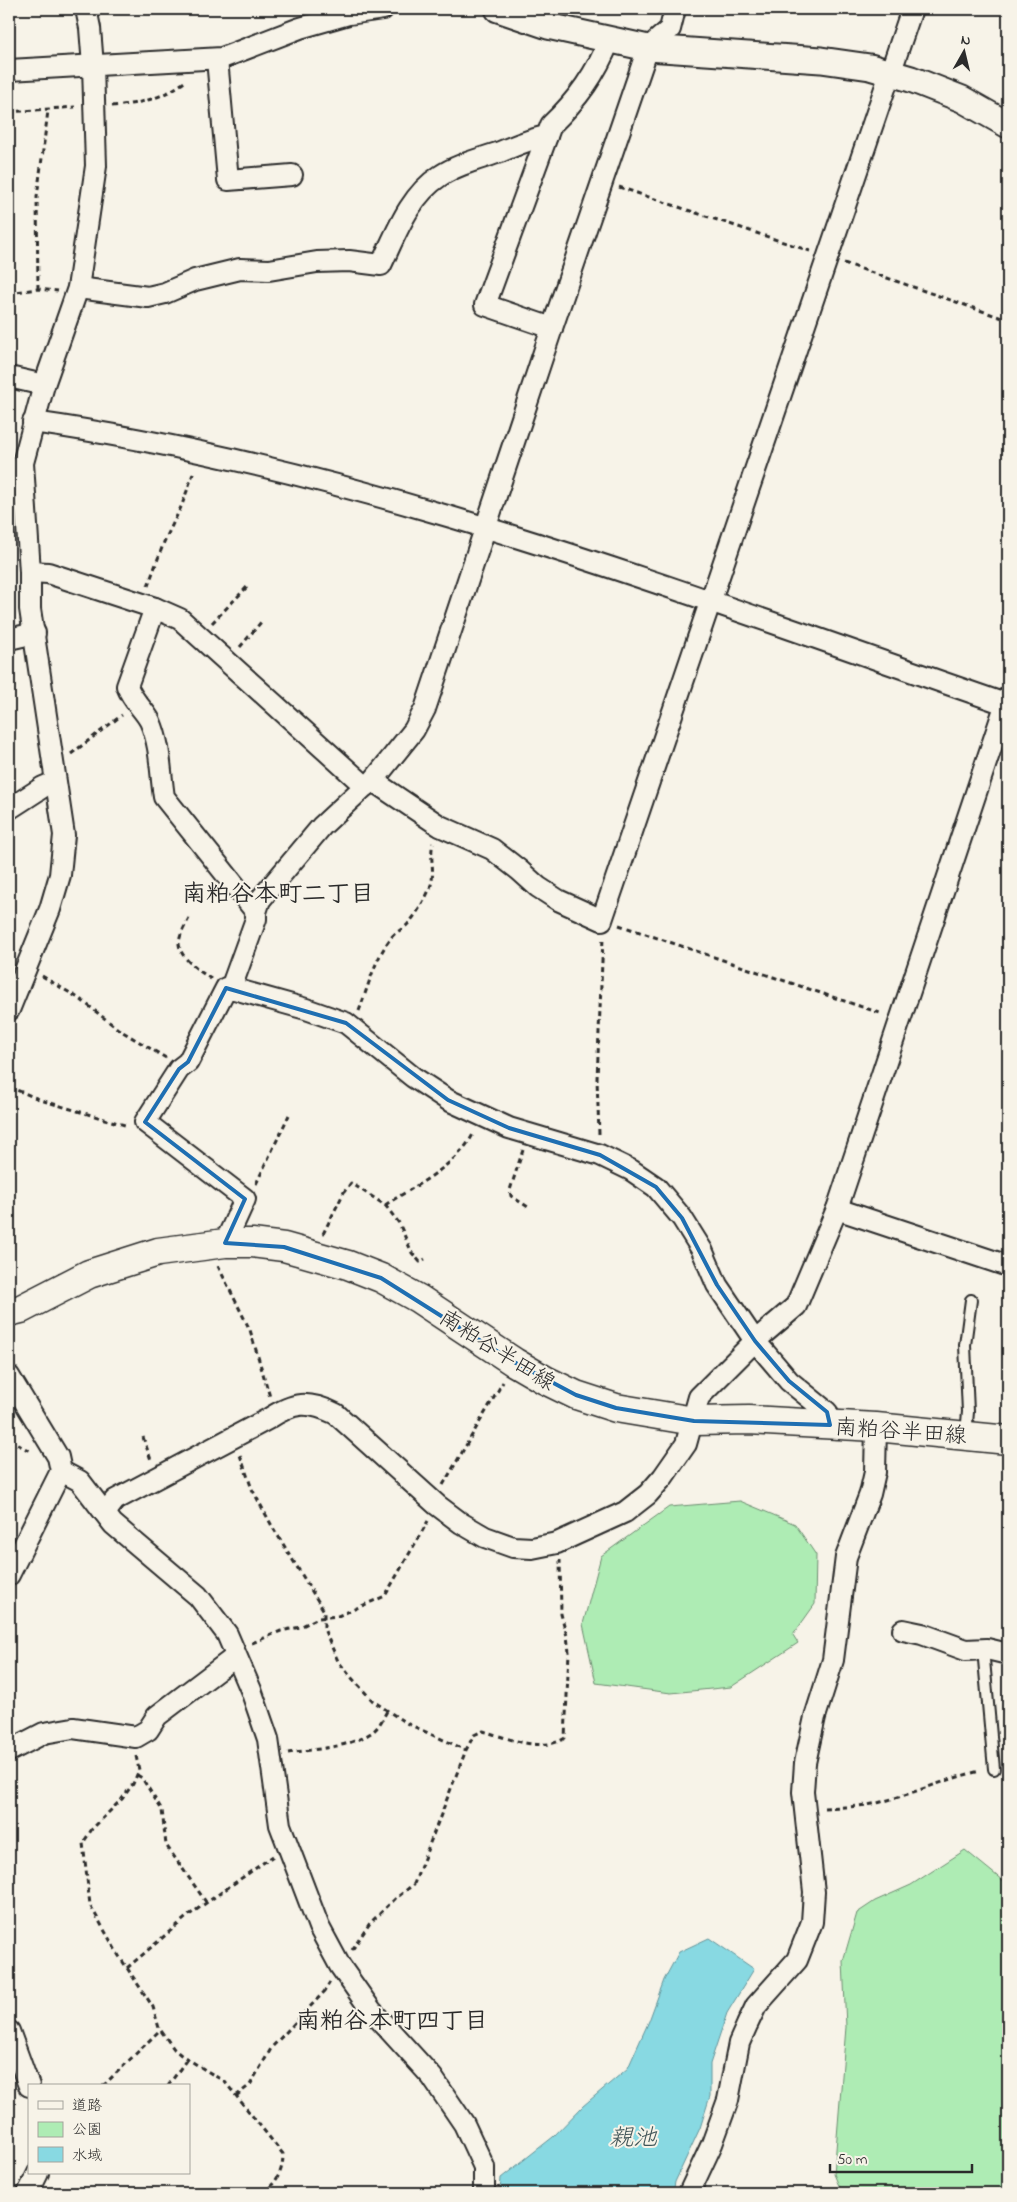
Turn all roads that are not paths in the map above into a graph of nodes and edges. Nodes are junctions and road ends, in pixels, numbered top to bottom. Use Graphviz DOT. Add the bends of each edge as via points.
graph roads {
  1 [pos="86,9"];
  2 [pos="383,9"];
  3 [pos="498,9"];
  4 [pos="675,9"];
  5 [pos="912,9"];
  6 [pos="610,39"];
  7 [pos="648,48"];
  8 [pos="217,59"];
  9 [pos="93,66"];
  10 [pos="9,70"];
  11 [pos="891,74"];
  12 [pos="1008,125"];
  13 [pos="547,136"];
  14 [pos="292,175"];
  15 [pos="77,293"];
  16 [pos="552,328"];
  17 [pos="9,377"];
  18 [pos="44,385"];
  19 [pos="33,422"];
  20 [pos="486,528"];
  21 [pos="30,572"];
  22 [pos="712,602"];
  23 [pos="150,607"];
  24 [pos="35,633"];
  25 [pos="9,639"];
  26 [pos="1007,702"];
  27 [pos="54,775"];
  28 [pos="369,784"];
  29 [pos="9,809"];
  30 [pos="256,912"];
  31 [pos="229,988"];
  32 [pos="9,1010"];
  33 [pos="837,1209"];
  34 [pos="218,1244"];
  35 [pos="1008,1266"];
  36 [pos="971,1300"];
  37 [pos="9,1312"];
  38 [pos="755,1341"];
  39 [pos="9,1376"];
  40 [pos="694,1421"];
  41 [pos="830,1425"];
  42 [pos="876,1427"];
  43 [pos="966,1434"];
  44 [pos="1008,1440"];
  45 [pos="61,1471"];
  46 [pos="105,1513"];
  47 [pos="9,1575"];
  48 [pos="903,1630"];
  49 [pos="983,1650"];
  50 [pos="234,1654"];
  51 [pos="1008,1654"];
  52 [pos="9,1751"];
  53 [pos="994,1769"];
  54 [pos="9,2032"];
  55 [pos="28,2084"];
  56 [pos="38,2174"];
  57 [pos="28,2193"];
  58 [pos="484,2193"];
  59 [pos="690,2193"];
  1 -- 9 [label="street"];
  2 -- 8 [label="street" via="349,14 308,26"];
  3 -- 6 [label="street" via="548,26"];
  4 -- 7 [label="street" via="670,29"];
  5 -- 11 [label="street"];
  6 -- 7 [label="street"];
  6 -- 13 [label="street" via="600,66 569,108 551,125"];
  7 -- 11 [label="street" via="848,63"];
  7 -- 16 [label="street"];
  8 -- 9 [label="street"];
  8 -- 14 [label="street" via="228,180"];
  9 -- 10 [label="street"];
  9 -- 15 [label="street" via="96,166"];
  11 -- 12 [label="street" via="962,99"];
  11 -- 22 [label="street"];
  13 -- 15 [label="street" via="527,139 439,176 415,200 381,265 317,262 268,270 240,270 195,280 148,297"];
  13 -- 16 [label="street" via="485,306"];
  15 -- 18 [label="street"];
  16 -- 20 [label="street"];
  17 -- 18 [label="street"];
  18 -- 19 [label="street"];
  19 -- 20 [label="street" via="178,446 327,483"];
  19 -- 21 [label="street" via="23,463"];
  20 -- 22 [label="street"];
  20 -- 28 [label="street" via="425,710 414,730"];
  21 -- 23 [label="street" via="48,573"];
  21 -- 24 [label="street" via="30,609"];
  22 -- 26 [label="street"];
  22 -- 28 [label="street" via="602,920 558,900 492,849 440,826"];
  23 -- 28 [label="street" via="180,619 230,666"];
  23 -- 30 [label="street" via="127,686 155,734 162,763 164,797"];
  24 -- 25 [label="street"];
  24 -- 27 [label="street"];
  26 -- 33 [label="street"];
  27 -- 29 [label="street" via="43,788"];
  27 -- 32 [label="street" via="64,835 60,876"];
  28 -- 30 [label="street" via="322,826 260,900"];
  30 -- 31 [label="street"];
  31 -- 34 [label="street" via="188,1062 145,1122 245,1199"];
  31 -- 38 [label="street" via="346,1023 413,1077 448,1100 509,1128 600,1155 631,1170 656,1187 677,1212 702,1250 717,1285"];
  33 -- 35 [label="street"];
  33 -- 38 [label="street" via="796,1306"];
  34 -- 37 [label="main road, 南粕谷半田線" via="158,1252 89,1274 22,1309"];
  34 -- 40 [label="main road, 南粕谷半田線" via="252,1243 284,1247 348,1265 381,1278 419,1299 514,1362 576,1395 616,1408"];
  36 -- 43 [label="lane" via="965,1346"];
  38 -- 40 [label="street" via="699,1397"];
  38 -- 41 [label="street" via="789,1381 827,1412"];
  39 -- 45 [label="street" via="58,1458"];
  40 -- 41 [label="main road, 南粕谷半田線" via="749,1420"];
  40 -- 46 [label="street" via="686,1444 648,1494 625,1512 557,1543 532,1548 513,1547 485,1537 461,1523 435,1504 336,1414 307,1404 287,1407 157,1477 115,1500"];
  41 -- 42 [label="main road, 南粕谷半田線"];
  42 -- 43 [label="main road, 南粕谷半田線"];
  42 -- 59 [label="street" via="876,1472 846,1557 833,1660 805,1763 803,1792 814,1892 812,1922 797,1960 756,2006 747,2025 739,2043 728,2100"];
  43 -- 44 [label="main road, 南粕谷半田線"];
  45 -- 46 [label="street" via="80,1481"];
  45 -- 47 [label="street"];
  46 -- 50 [label="street" via="112,1524 198,1596 227,1634"];
  48 -- 49 [label="street" via="966,1650"];
  49 -- 51 [label="street"];
  49 -- 53 [label="lane"];
  50 -- 52 [label="street" via="136,1737 72,1728 44,1733"];
  50 -- 58 [label="street" via="268,1739 280,1825 319,1927 340,1966 371,2010 432,2077 464,2124 484,2167"];
  54 -- 55 [label="street"];
  56 -- 57 [label="street"];
}
